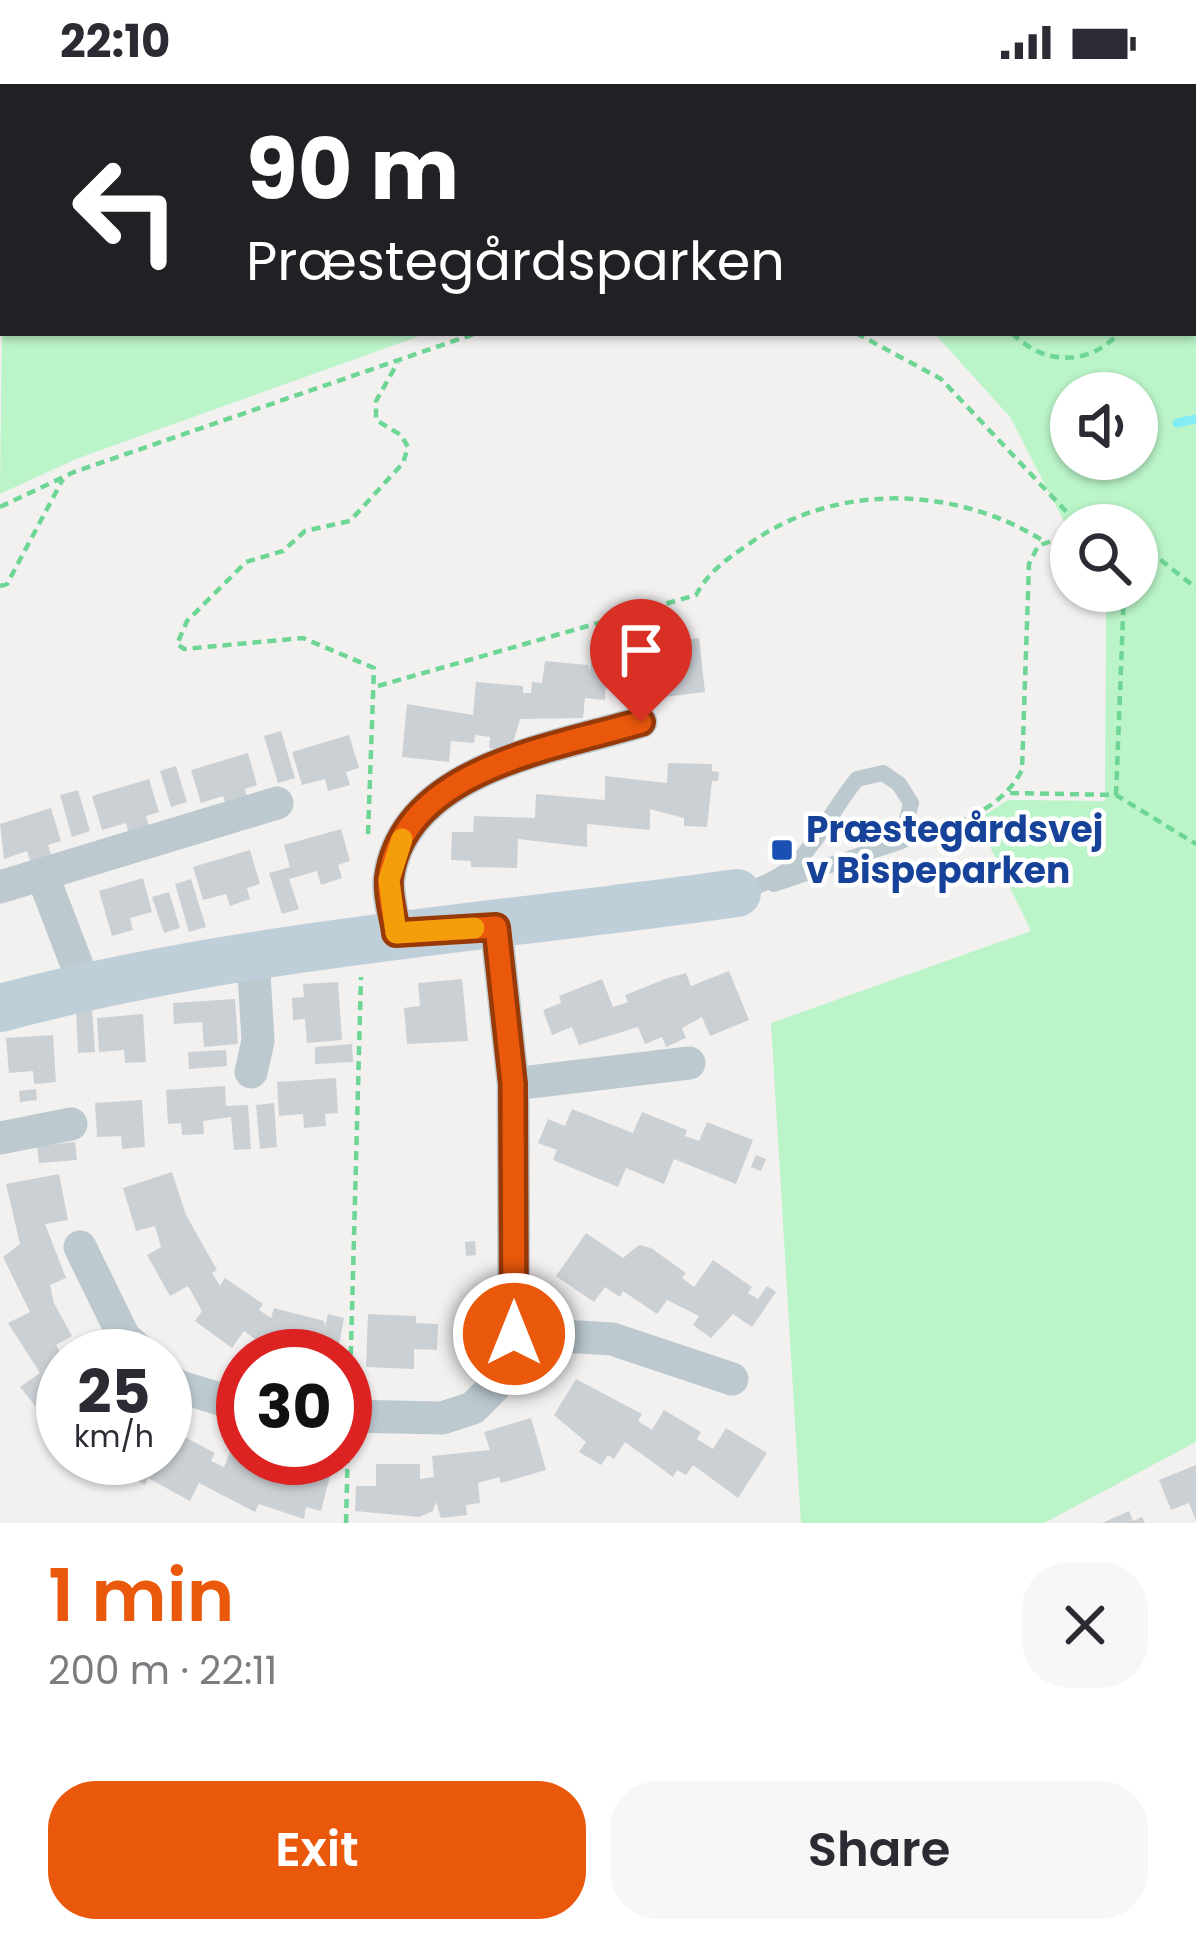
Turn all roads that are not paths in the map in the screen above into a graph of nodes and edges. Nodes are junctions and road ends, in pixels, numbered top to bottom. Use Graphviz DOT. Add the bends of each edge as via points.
graph roads {
  1 [pos="641,722"];
  2 [pos="277,803"];
  3 [pos="42,874"];
  4 [pos="0,887"];
  5 [pos="755,888"];
  6 [pos="496,927"];
  7 [pos="379,936"];
  8 [pos="253,956"];
  9 [pos="85,986"];
  10 [pos="0,1008"];
  11 [pos="689,1063"];
  12 [pos="251,1072"];
  13 [pos="513,1084"];
  14 [pos="71,1124"];
  15 [pos="0,1138"];
  16 [pos="80,1247"];
  17 [pos="120,1329"];
  18 [pos="514,1334"];
  19 [pos="732,1379"];
  20 [pos="372,1417"];
  1 -- 7 [label="street" via="458,784 421,808 402,839"];
  2 -- 3 [label="street"];
  3 -- 4 [label="street"];
  3 -- 9 [label="street"];
  5 -- 5 [label="lane" via="808,851 857,778 883,773 911,803 902,841"];
  5 -- 6 [label="street"];
  6 -- 7 [label="street"];
  6 -- 13 [label="street"];
  7 -- 8 [label="street"];
  8 -- 9 [label="street"];
  8 -- 12 [label="street" via="258,1041"];
  9 -- 10 [label="street"];
  11 -- 13 [label="street"];
  13 -- 18 [label="street"];
  14 -- 15 [label="street"];
  16 -- 17 [label="street"];
  18 -- 19 [label="street" via="612,1340"];
  18 -- 20 [label="street" via="502,1378 473,1408 442,1418"];
}
